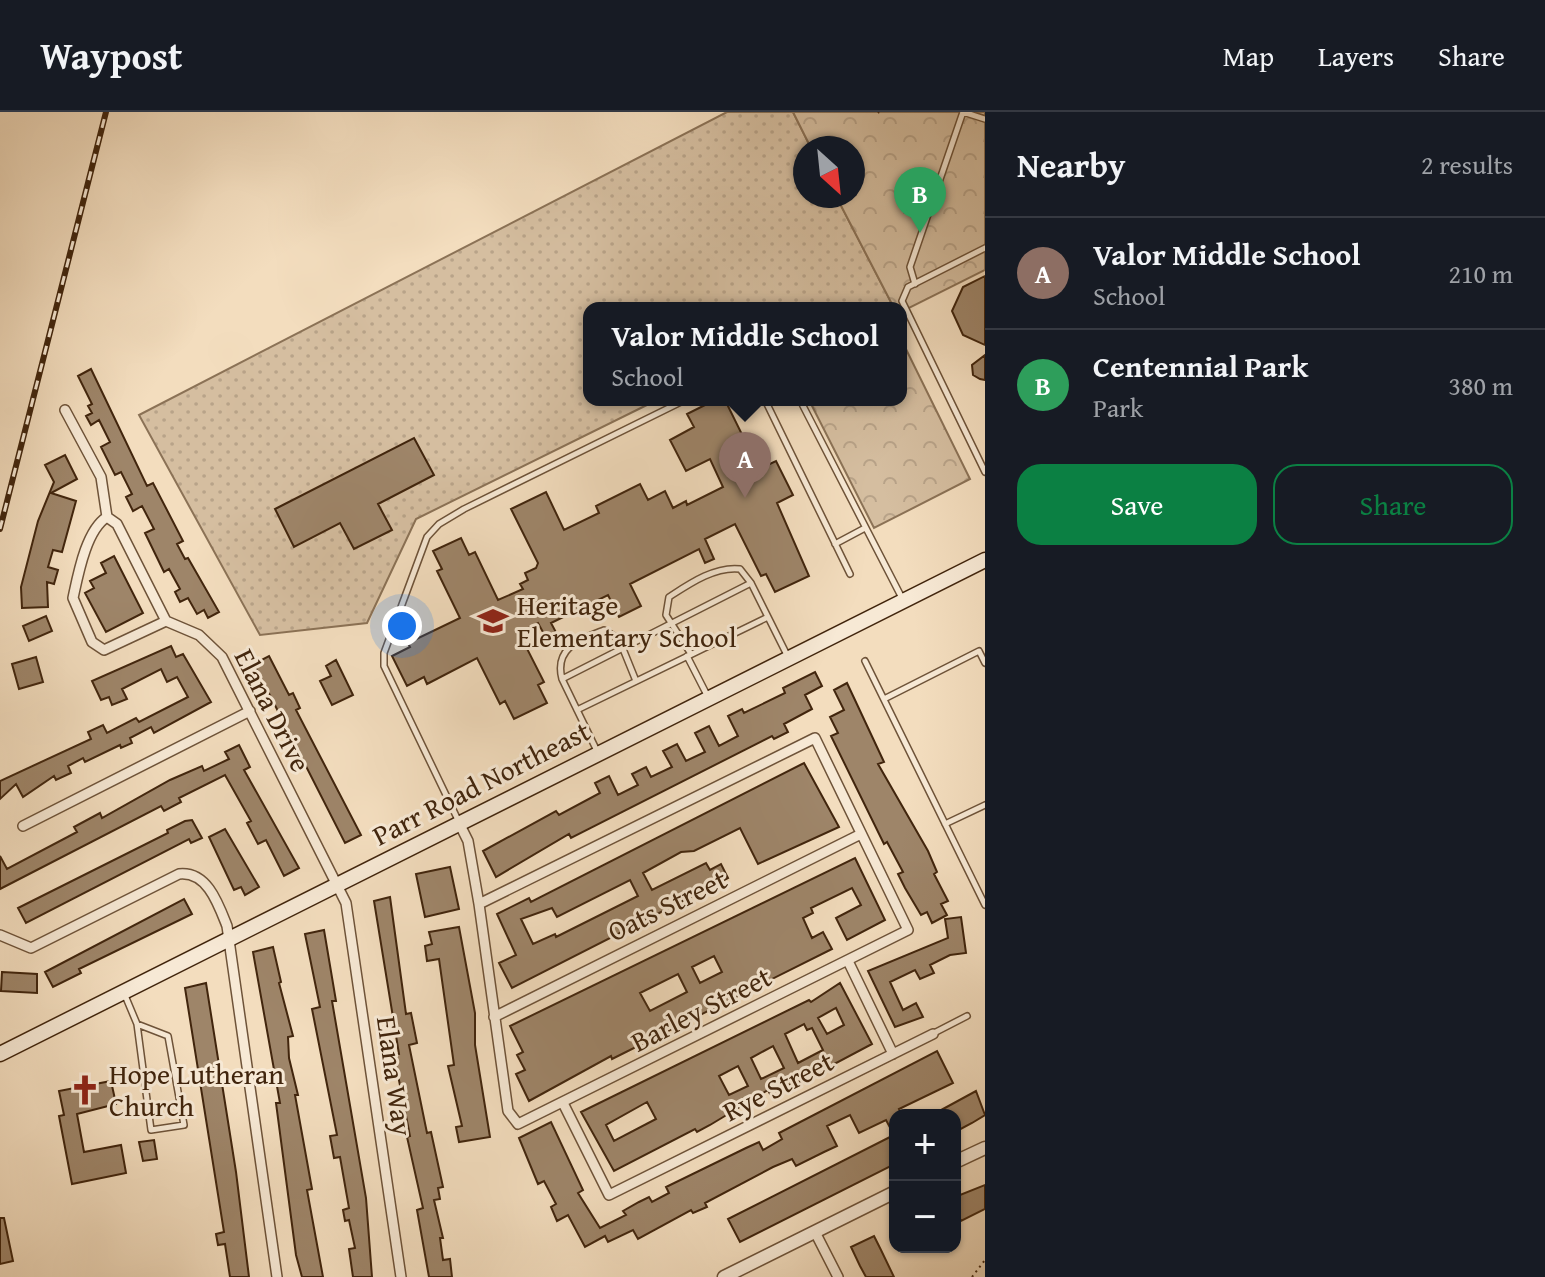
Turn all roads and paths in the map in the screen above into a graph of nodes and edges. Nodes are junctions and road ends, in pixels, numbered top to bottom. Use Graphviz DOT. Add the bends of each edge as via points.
graph roads {
  1 [pos="985,119"];
  2 [pos="985,248"];
  3 [pos="915,284"];
  4 [pos="903,302"];
  5 [pos="907,315"];
  6 [pos="673,406"];
  7 [pos="768,406"];
  8 [pos="803,406"];
  9 [pos="65,410"];
  10 [pos="985,472"];
  11 [pos="107,517"];
  12 [pos="865,528"];
  13 [pos="835,544"];
  14 [pos="985,560"];
  15 [pos="850,574"];
  16 [pos="751,583"];
  17 [pos="903,601"];
  18 [pos="768,617"];
  19 [pos="166,621"];
  20 [pos="670,624"];
  21 [pos="624,648"];
  22 [pos="689,655"];
  23 [pos="789,658"];
  24 [pos="865,661"];
  25 [pos="985,663"];
  26 [pos="562,679"];
  27 [pos="636,681"];
  28 [pos="708,698"];
  29 [pos="884,699"];
  30 [pos="577,710"];
  31 [pos="250,711"];
  32 [pos="598,753"];
  33 [pos="985,805"];
  34 [pos="459,823"];
  35 [pos="945,824"];
  36 [pos="23,826"];
  37 [pos="861,834"];
  38 [pos="337,884"];
  39 [pos="479,904"];
  40 [pos="985,905"];
  41 [pos="0,935"];
  42 [pos="228,939"];
  43 [pos="848,961"];
  44 [pos="124,992"];
  45 [pos="967,1016"];
  46 [pos="494,1017"];
  47 [pos="137,1024"];
  48 [pos="933,1034"];
  49 [pos="0,1054"];
  50 [pos="893,1054"];
  51 [pos="563,1103"];
  52 [pos="985,1148"];
  53 [pos="961,1159"];
  54 [pos="889,1195"];
  55 [pos="815,1232"];
  56 [pos="985,1260"];
  57 [pos="277,1277"];
  58 [pos="401,1277"];
  59 [pos="724,1277"];
  60 [pos="838,1277"];
  61 [pos="972,1277"];
  1 -- 3 [label="lane" via="963,112 910,267"];
  2 -- 3 [label="lane"];
  3 -- 4 [label="lane" via="902,295"];
  5 -- 10 [label="lane"];
  6 -- 34 [label="lane" via="464,509 427,537 384,653 384,666"];
  7 -- 13 [label="lane"];
  8 -- 12 [label="lane"];
  9 -- 11 [label="street" via="101,477"];
  11 -- 19 [label="street" via="117,524"];
  11 -- 19 [label="street" via="91,539 73,598 92,642 104,650"];
  12 -- 13 [label="lane"];
  12 -- 17 [label="lane"];
  13 -- 15 [label="lane"];
  14 -- 17 [label="main road, Parr Road Northeast"];
  16 -- 18 [label="lane"];
  16 -- 20 [label="lane"];
  16 -- 20 [label="lane" via="740,569 704,577 669,597"];
  17 -- 23 [label="main road, Parr Road Northeast"];
  18 -- 22 [label="lane"];
  18 -- 23 [label="lane"];
  19 -- 31 [label="street, Elana Drive" via="216,649"];
  20 -- 21 [label="lane"];
  20 -- 22 [label="lane"];
  21 -- 26 [label="lane"];
  21 -- 26 [label="lane" via="615,634 604,630 567,648 559,662"];
  21 -- 27 [label="lane"];
  22 -- 27 [label="lane"];
  22 -- 28 [label="lane"];
  23 -- 28 [label="main road, Parr Road Northeast"];
  24 -- 29 [label="lane"];
  25 -- 29 [label="lane" via="979,651"];
  26 -- 30 [label="lane"];
  27 -- 30 [label="lane"];
  28 -- 32 [label="main road, Parr Road Northeast"];
  29 -- 35 [label="lane"];
  30 -- 32 [label="lane"];
  31 -- 36 [label="street"];
  31 -- 38 [label="street, Elana Drive"];
  32 -- 34 [label="main road, Parr Road Northeast"];
  33 -- 35 [label="lane"];
  34 -- 38 [label="main road, Parr Road Northeast"];
  34 -- 39 [label="street" via="468,841"];
  35 -- 40 [label="lane"];
  37 -- 39 [label="street" via="815,738"];
  37 -- 43 [label="street, Barley Street" via="908,930"];
  37 -- 46 [label="street, Oats Street"];
  38 -- 42 [label="main road, Parr Road Northeast"];
  38 -- 58 [label="street, Elana Way" via="347,908"];
  39 -- 46 [label="street"];
  41 -- 42 [label="street" via="31,948 187,873 204,881"];
  42 -- 44 [label="main road, Parr Road Northeast"];
  42 -- 57 [label="street"];
  43 -- 50 [label="street"];
  43 -- 51 [label="street, Barley Street"];
  44 -- 47 [label="lane"];
  44 -- 49 [label="main road, Parr Road Northeast"];
  45 -- 48 [label="lane, Rye Street"];
  46 -- 51 [label="street, Barley Street" via="513,1122"];
  47 -- 47 [label="lane" via="151,1130 184,1125 168,1036"];
  48 -- 50 [label="street, Rye Street"];
  50 -- 51 [label="street, Rye Street" via="609,1195"];
  52 -- 53 [label="street"];
  54 -- 55 [label="street"];
  55 -- 59 [label="street"];
  55 -- 60 [label="street"];
  56 -- 61 [label="path"];
}
